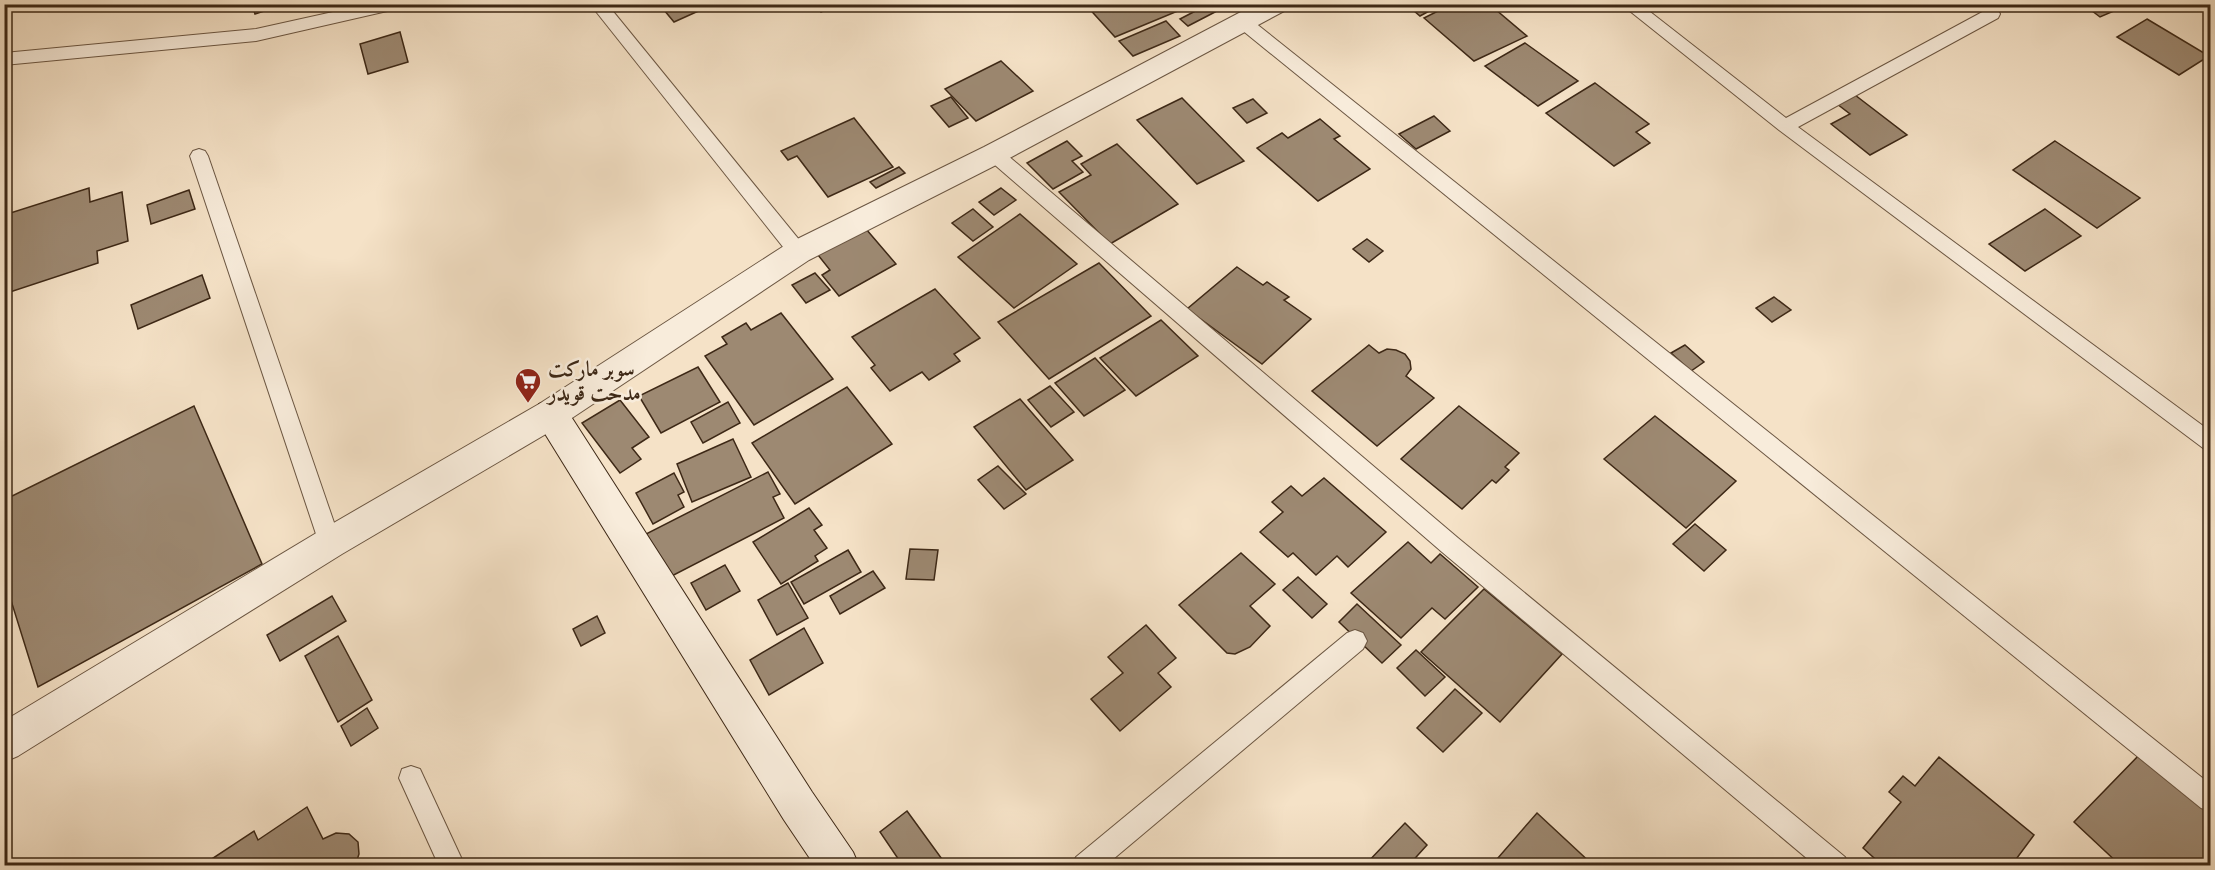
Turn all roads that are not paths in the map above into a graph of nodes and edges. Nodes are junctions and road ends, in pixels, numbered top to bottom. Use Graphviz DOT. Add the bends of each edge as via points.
graph roads {
  1 [pos="396,4"];
  2 [pos="598,4"];
  3 [pos="1277,4"];
  4 [pos="1629,4"];
  5 [pos="1992,14"];
  6 [pos="1243,22"];
  7 [pos="4,59"];
  8 [pos="1785,126"];
  9 [pos="994,154"];
  10 [pos="199,156"];
  11 [pos="798,252"];
  12 [pos="551,414"];
  13 [pos="2211,442"];
  14 [pos="330,543"];
  15 [pos="1355,641"];
  16 [pos="4,743"];
  17 [pos="411,778"];
  18 [pos="2211,799"];
  19 [pos="452,866"];
  20 [pos="839,866"];
  21 [pos="1085,866"];
  22 [pos="1836,866"];
  1 -- 7 [label="lane" via="256,35"];
  2 -- 11 [label="lane"];
  3 -- 6 [label="street"];
  4 -- 8 [label="lane"];
  5 -- 8 [label="lane"];
  6 -- 9 [label="street"];
  6 -- 18 [label="lane"];
  8 -- 13 [label="lane"];
  9 -- 11 [label="street"];
  9 -- 22 [label="lane" via="1449,544"];
  10 -- 14 [label="lane"];
  11 -- 12 [label="street"];
  12 -- 14 [label="street"];
  12 -- 20 [label="street"];
  14 -- 16 [label="street"];
  15 -- 21 [label="lane"];
  17 -- 19 [label="lane"];
}
